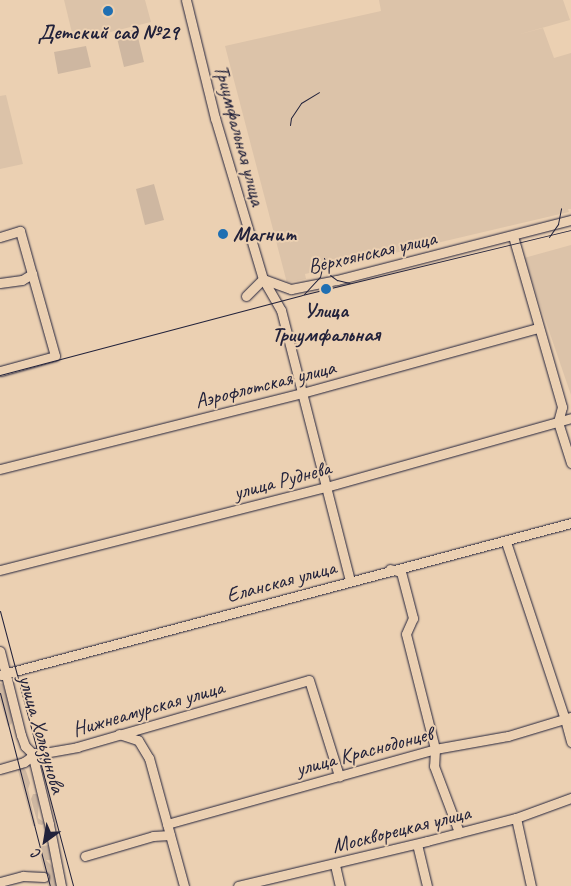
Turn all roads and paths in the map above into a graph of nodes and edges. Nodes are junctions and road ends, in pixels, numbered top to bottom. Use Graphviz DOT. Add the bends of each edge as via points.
graph roads {
  1 [pos="186,0"];
  2 [pos="571,220"];
  3 [pos="513,236"];
  4 [pos="0,237"];
  5 [pos="32,274"];
  6 [pos="263,279"];
  7 [pos="0,283"];
  8 [pos="246,296"];
  9 [pos="538,328"];
  10 [pos="0,372"];
  11 [pos="302,393"];
  12 [pos="571,418"];
  13 [pos="558,422"];
  14 [pos="571,462"];
  15 [pos="0,469"];
  16 [pos="326,487"];
  17 [pos="571,523"];
  18 [pos="506,542"];
  19 [pos="390,569"];
  20 [pos="0,570"];
  21 [pos="350,581"];
  22 [pos="0,651"];
  23 [pos="3,674"];
  24 [pos="568,718"];
  25 [pos="119,734"];
  26 [pos="571,742"];
  27 [pos="435,749"];
  28 [pos="32,753"];
  29 [pos="0,769"];
  30 [pos="339,776"];
  31 [pos="571,798"];
  32 [pos="516,818"];
  33 [pos="167,824"];
  34 [pos="459,832"];
  35 [pos="170,835"];
  36 [pos="417,844"];
  37 [pos="84,856"];
  38 [pos="335,865"];
  39 [pos="44,877"];
  40 [pos="0,882"];
  41 [pos="266,884"];
  42 [pos="61,886"];
  43 [pos="185,886"];
  44 [pos="238,886"];
  45 [pos="340,886"];
  46 [pos="427,886"];
  47 [pos="531,886"];
  1 -- 6 [label="street, Триумфальная улица"];
  2 -- 3 [label="street, Верхоянская улица"];
  3 -- 6 [label="street, Верхоянская улица" via="337,280 291,288"];
  3 -- 9 [label="street"];
  4 -- 5 [label="street" via="20,231"];
  5 -- 7 [label="street" via="22,280"];
  5 -- 10 [label="street" via="56,356"];
  6 -- 8 [label="street"];
  6 -- 11 [label="street, Триумфальная улица" via="281,310"];
  9 -- 11 [label="street, Аэрофлотская улица"];
  9 -- 13 [label="street" via="562,407"];
  11 -- 15 [label="street, Аэрофлотская улица"];
  11 -- 16 [label="street, Триумфальная улица"];
  12 -- 13 [label="street, улица Руднева"];
  13 -- 14 [label="street"];
  13 -- 16 [label="street, улица Руднева"];
  16 -- 20 [label="street, улица Руднева"];
  16 -- 21 [label="street, Триумфальная улица"];
  17 -- 18 [label="street, Еланская улица"];
  18 -- 19 [label="street, Еланская улица"];
  18 -- 24 [label="street"];
  19 -- 21 [label="street, Еланская улица"];
  19 -- 27 [label="street" via="401,572 413,618 406,634"];
  21 -- 23 [label="street, Еланская улица"];
  22 -- 23 [label="street, улица Хользунова"];
  23 -- 28 [label="street, улица Хользунова" via="21,734"];
  24 -- 26 [label="street"];
  24 -- 27 [label="street, улица Краснодонцев" via="508,736"];
  25 -- 28 [label="street, Нижнеамурская улица" via="77,747 44,754"];
  25 -- 30 [label="street, Нижнеамурская улица" via="308,680"];
  25 -- 33 [label="street" via="138,740 149,758"];
  27 -- 30 [label="street, улица Краснодонцев"];
  27 -- 34 [label="street" via="434,766"];
  28 -- 29 [label="street, Нижнеамурская улица" via="28,761"];
  28 -- 42 [label="street, улица Хользунова"];
  30 -- 33 [label="street, улица Краснодонцев"];
  31 -- 32 [label="street, Москворецкая улица"];
  32 -- 34 [label="street, Москворецкая улица"];
  32 -- 47 [label="street"];
  33 -- 35 [label="street"];
  34 -- 36 [label="street, Москворецкая улица"];
  35 -- 37 [label="street" via="154,836"];
  35 -- 43 [label="street"];
  36 -- 38 [label="street, Москворецкая улица"];
  36 -- 46 [label="street"];
  38 -- 41 [label="street, Москворецкая улица"];
  38 -- 45 [label="street"];
  39 -- 40 [label="street" via="23,876"];
  41 -- 44 [label="street, Москворецкая улица"];
}
